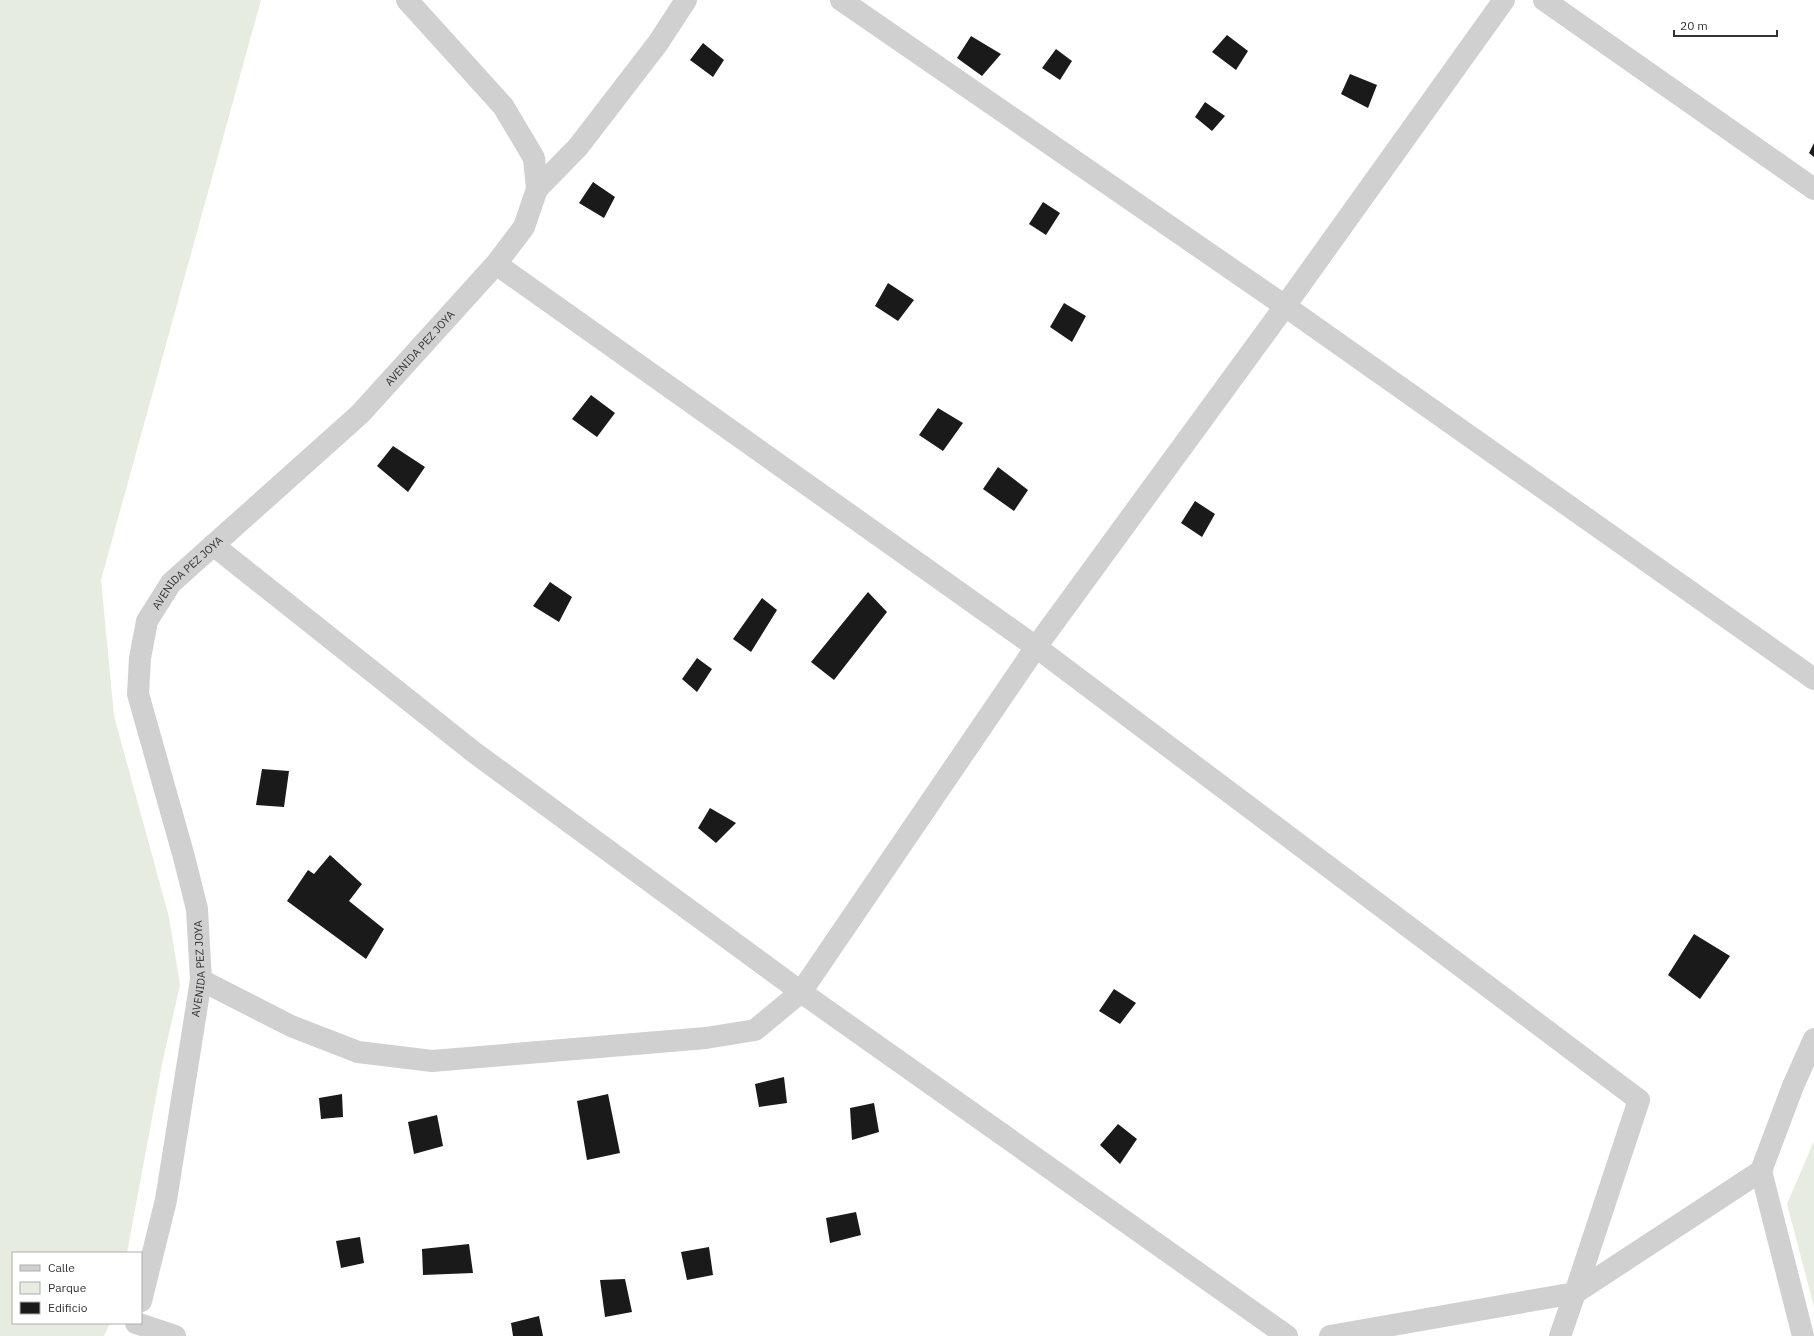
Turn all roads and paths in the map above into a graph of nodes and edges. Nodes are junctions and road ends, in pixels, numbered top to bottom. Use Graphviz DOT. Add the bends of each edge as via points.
graph roads {
  1 [pos="407,0"];
  2 [pos="686,0"];
  3 [pos="841,0"];
  4 [pos="1504,0"];
  5 [pos="1544,0"];
  6 [pos="537,189"];
  7 [pos="1814,189"];
  8 [pos="496,264"];
  9 [pos="1285,306"];
  10 [pos="212,546"];
  11 [pos="1036,647"];
  12 [pos="1814,679"];
  13 [pos="201,980"];
  14 [pos="801,992"];
  15 [pos="1814,1039"];
  16 [pos="1761,1171"];
  17 [pos="1575,1293"];
  18 [pos="142,1297"];
  19 [pos="136,1324"];
  20 [pos="139,1324"];
  21 [pos="130,1336"];
  22 [pos="175,1336"];
  23 [pos="1287,1336"];
  24 [pos="1330,1336"];
  25 [pos="1560,1336"];
  26 [pos="1803,1336"];
  1 -- 6 [label="street, AVENIDA PEZ JOYA" via="503,106 534,158"];
  2 -- 6 [label="street" via="658,42 578,146"];
  3 -- 9 [label="street"];
  4 -- 9 [label="street"];
  5 -- 7 [label="street"];
  6 -- 8 [label="street, AVENIDA PEZ JOYA" via="524,227"];
  8 -- 10 [label="street, AVENIDA PEZ JOYA" via="360,414"];
  8 -- 11 [label="street"];
  9 -- 11 [label="street"];
  9 -- 12 [label="street"];
  10 -- 13 [label="street, AVENIDA PEZ JOYA" via="171,583 147,620 140,658 138,694 197,909"];
  10 -- 14 [label="street" via="475,753"];
  11 -- 14 [label="street"];
  11 -- 17 [label="street" via="1639,1100"];
  13 -- 14 [label="street" via="291,1026 358,1052 432,1061 706,1038 755,1030"];
  13 -- 18 [label="street, AVENIDA PEZ JOYA" via="166,1200"];
  14 -- 23 [label="street"];
  15 -- 16 [label="street"];
  16 -- 17 [label="street"];
  16 -- 26 [label="street"];
  17 -- 24 [label="street"];
  17 -- 25 [label="street"];
  19 -- 21 [label="street"];
  20 -- 22 [label="street"];
}
